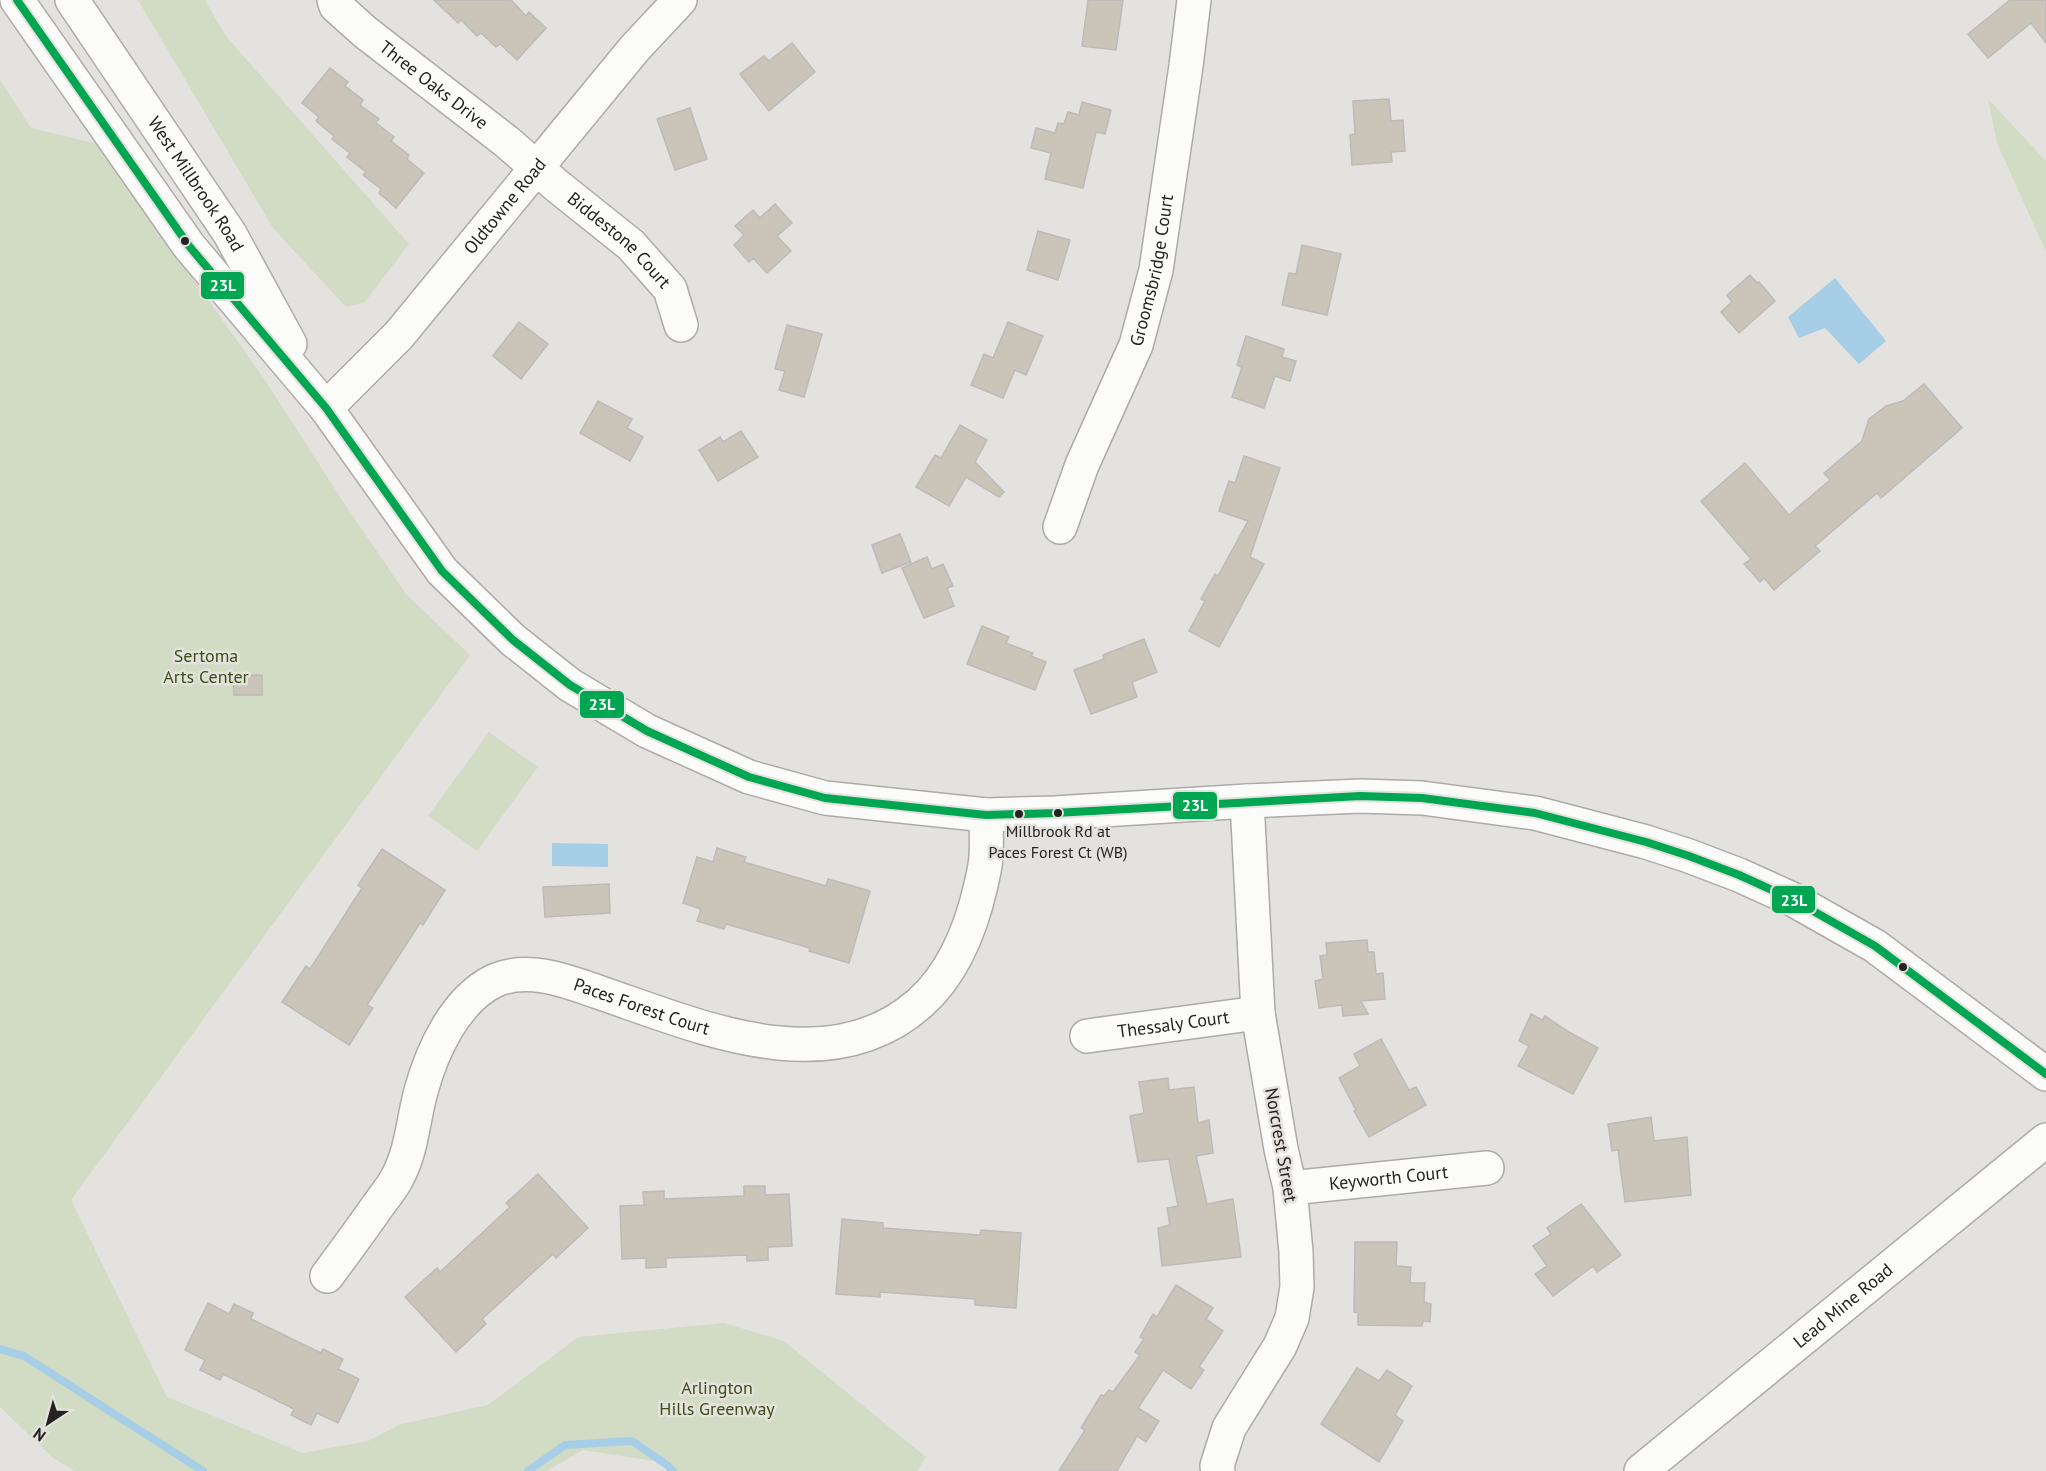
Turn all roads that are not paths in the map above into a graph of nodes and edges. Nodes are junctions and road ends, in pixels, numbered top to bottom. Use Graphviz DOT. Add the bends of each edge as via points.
graph roads {
  1 [pos="17,0"];
  2 [pos="72,0"];
  3 [pos="334,0"];
  4 [pos="680,0"];
  5 [pos="1194,0"];
  6 [pos="536,168"];
  7 [pos="681,325"];
  8 [pos="326,408"];
  9 [pos="1060,527"];
  10 [pos="1247,801"];
  11 [pos="986,815"];
  12 [pos="1258,1013"];
  13 [pos="1087,1036"];
  14 [pos="2046,1074"];
  15 [pos="2046,1140"];
  16 [pos="1486,1168"];
  17 [pos="1290,1188"];
  18 [pos="327,1276"];
  19 [pos="1218,1471"];
  20 [pos="1641,1471"];
  1 -- 8 [label="street, West Millbrook Road" via="189,246"];
  2 -- 8 [label="street, West Millbrook Road" via="230,234"];
  3 -- 6 [label="street, Three Oaks Drive" via="365,32"];
  4 -- 6 [label="street, Oldtowne Road"];
  5 -- 9 [label="street, Groomsbridge Court" via="1153,280 1136,345"];
  6 -- 7 [label="street, Biddestone Court" via="631,245 670,290"];
  6 -- 8 [label="street, Oldtowne Road" via="399,335"];
  8 -- 11 [label="street, West Millbrook Road" via="442,571 513,640 570,685 647,731 749,777 825,798"];
  10 -- 11 [label="street, West Millbrook Road"];
  10 -- 12 [label="street, Norcrest Street"];
  10 -- 14 [label="street, West Millbrook Road" via="1360,796 1479,805 1535,813 1689,856 1792,899 1866,940"];
  11 -- 18 [label="street, Paces Forest Court" via="987,858 974,915 955,959 933,992 906,1016 855,1039 766,1042 718,1033 538,975 510,976 480,990 455,1015 437,1047 421,1090 398,1178"];
  12 -- 13 [label="street, Thessaly Court"];
  12 -- 17 [label="street, Norcrest Street"];
  15 -- 20 [label="street, Lead Mine Road"];
  16 -- 17 [label="street, Keyworth Court"];
  17 -- 19 [label="street, Norcrest Street" via="1297,1287 1292,1318 1229,1428"];
}
